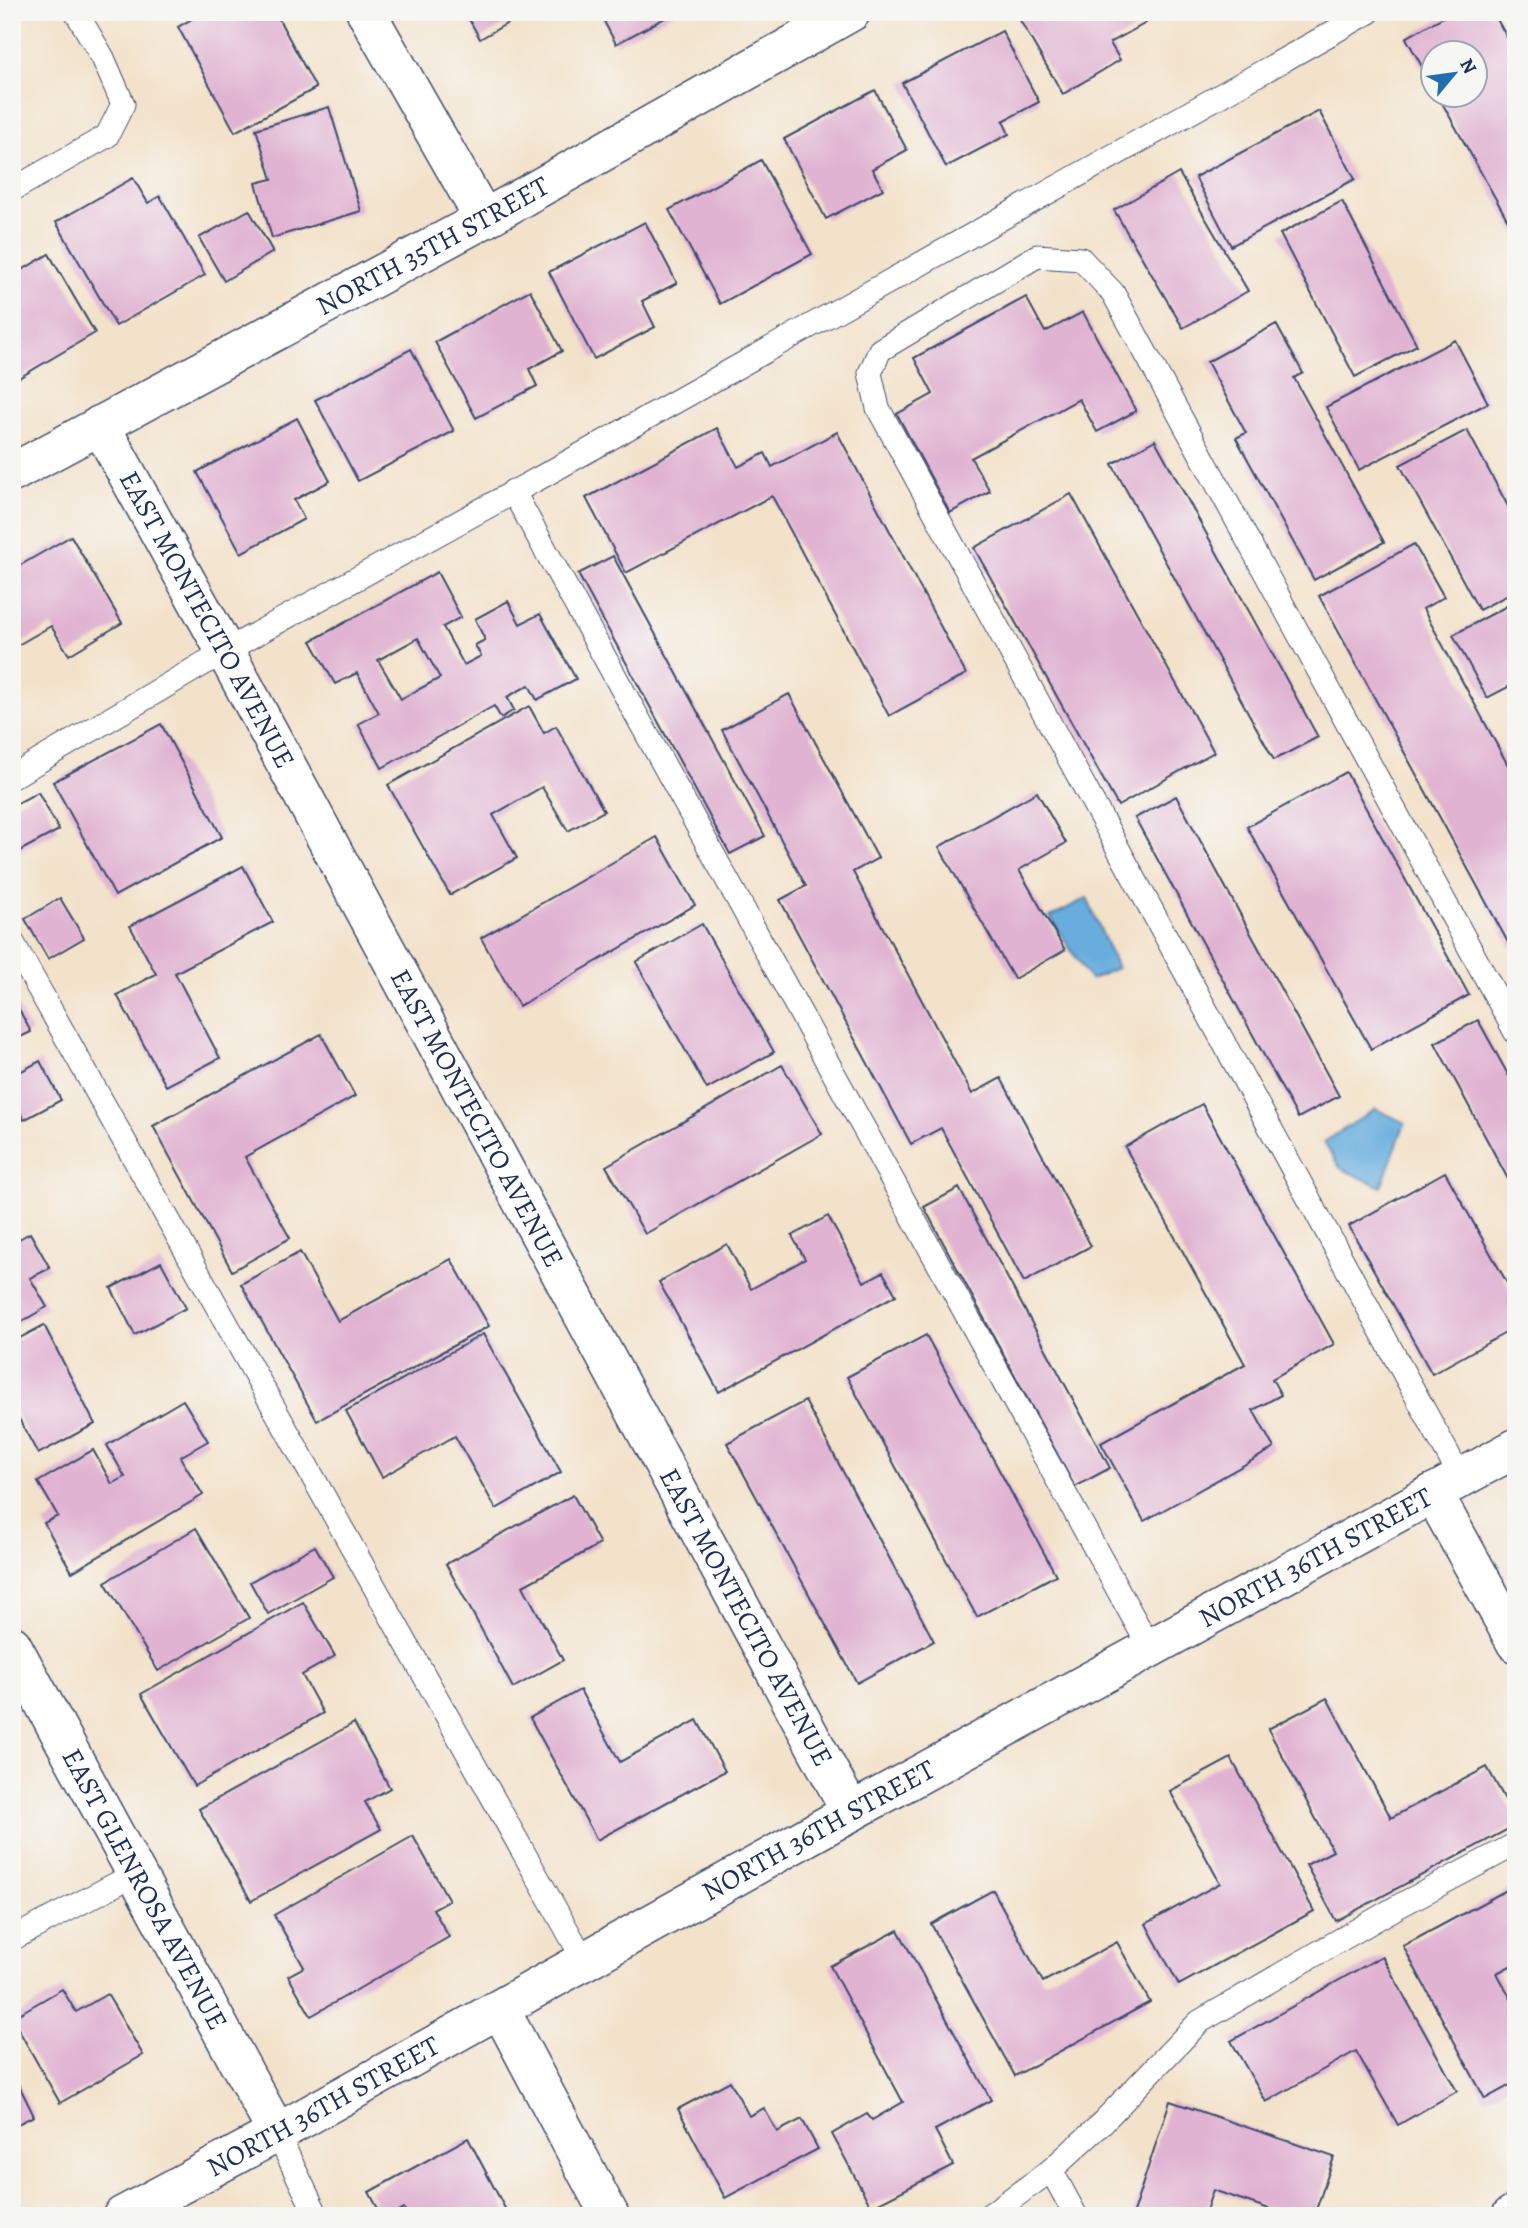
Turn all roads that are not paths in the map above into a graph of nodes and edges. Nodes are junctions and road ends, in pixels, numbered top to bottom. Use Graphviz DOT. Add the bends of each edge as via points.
graph roads {
  1 [pos="76,12"];
  2 [pos="366,12"];
  3 [pos="851,12"];
  4 [pos="1369,12"];
  5 [pos="12,190"];
  6 [pos="484,219"];
  7 [pos="100,425"];
  8 [pos="12,473"];
  9 [pos="513,491"];
  10 [pos="225,651"];
  11 [pos="12,777"];
  12 [pos="12,941"];
  13 [pos="1516,1033"];
  14 [pos="1516,1448"];
  15 [pos="1447,1486"];
  16 [pos="1516,1643"];
  17 [pos="1150,1648"];
  18 [pos="13,1649"];
  19 [pos="850,1812"];
  20 [pos="1516,1844"];
  21 [pos="137,1873"];
  22 [pos="12,1939"];
  23 [pos="585,1962"];
  24 [pos="500,2009"];
  25 [pos="277,2133"];
  26 [pos="1051,2170"];
  27 [pos="122,2216"];
  28 [pos="317,2216"];
  29 [pos="611,2216"];
  30 [pos="988,2216"];
  31 [pos="1076,2216"];
  1 -- 5 [label="lane" via="123,104 107,135"];
  2 -- 6 [label="street"];
  3 -- 6 [label="street, NORTH 35TH STREET"];
  4 -- 9 [label="lane"];
  6 -- 7 [label="street, NORTH 35TH STREET"];
  7 -- 8 [label="street, NORTH 35TH STREET"];
  7 -- 10 [label="street, EAST MONTECITO AVENUE"];
  9 -- 10 [label="lane"];
  9 -- 17 [label="lane"];
  10 -- 11 [label="lane"];
  10 -- 19 [label="street, EAST MONTECITO AVENUE"];
  12 -- 23 [label="lane"];
  13 -- 15 [label="lane" via="1113,293 1082,259 1037,256 880,350 870,373 878,408"];
  14 -- 15 [label="street, NORTH 36TH STREET"];
  15 -- 16 [label="street"];
  15 -- 17 [label="street, NORTH 36TH STREET"];
  17 -- 19 [label="street, NORTH 36TH STREET"];
  18 -- 21 [label="street, EAST GLENROSA AVENUE"];
  19 -- 23 [label="street, NORTH 36TH STREET"];
  20 -- 26 [label="lane" via="1199,2022"];
  21 -- 22 [label="lane"];
  21 -- 25 [label="street, EAST GLENROSA AVENUE"];
  23 -- 24 [label="street, NORTH 36TH STREET"];
  24 -- 25 [label="street, NORTH 36TH STREET"];
  24 -- 29 [label="street"];
  25 -- 27 [label="street, NORTH 36TH STREET"];
  25 -- 28 [label="lane"];
  26 -- 30 [label="lane"];
  26 -- 31 [label="lane"];
}
